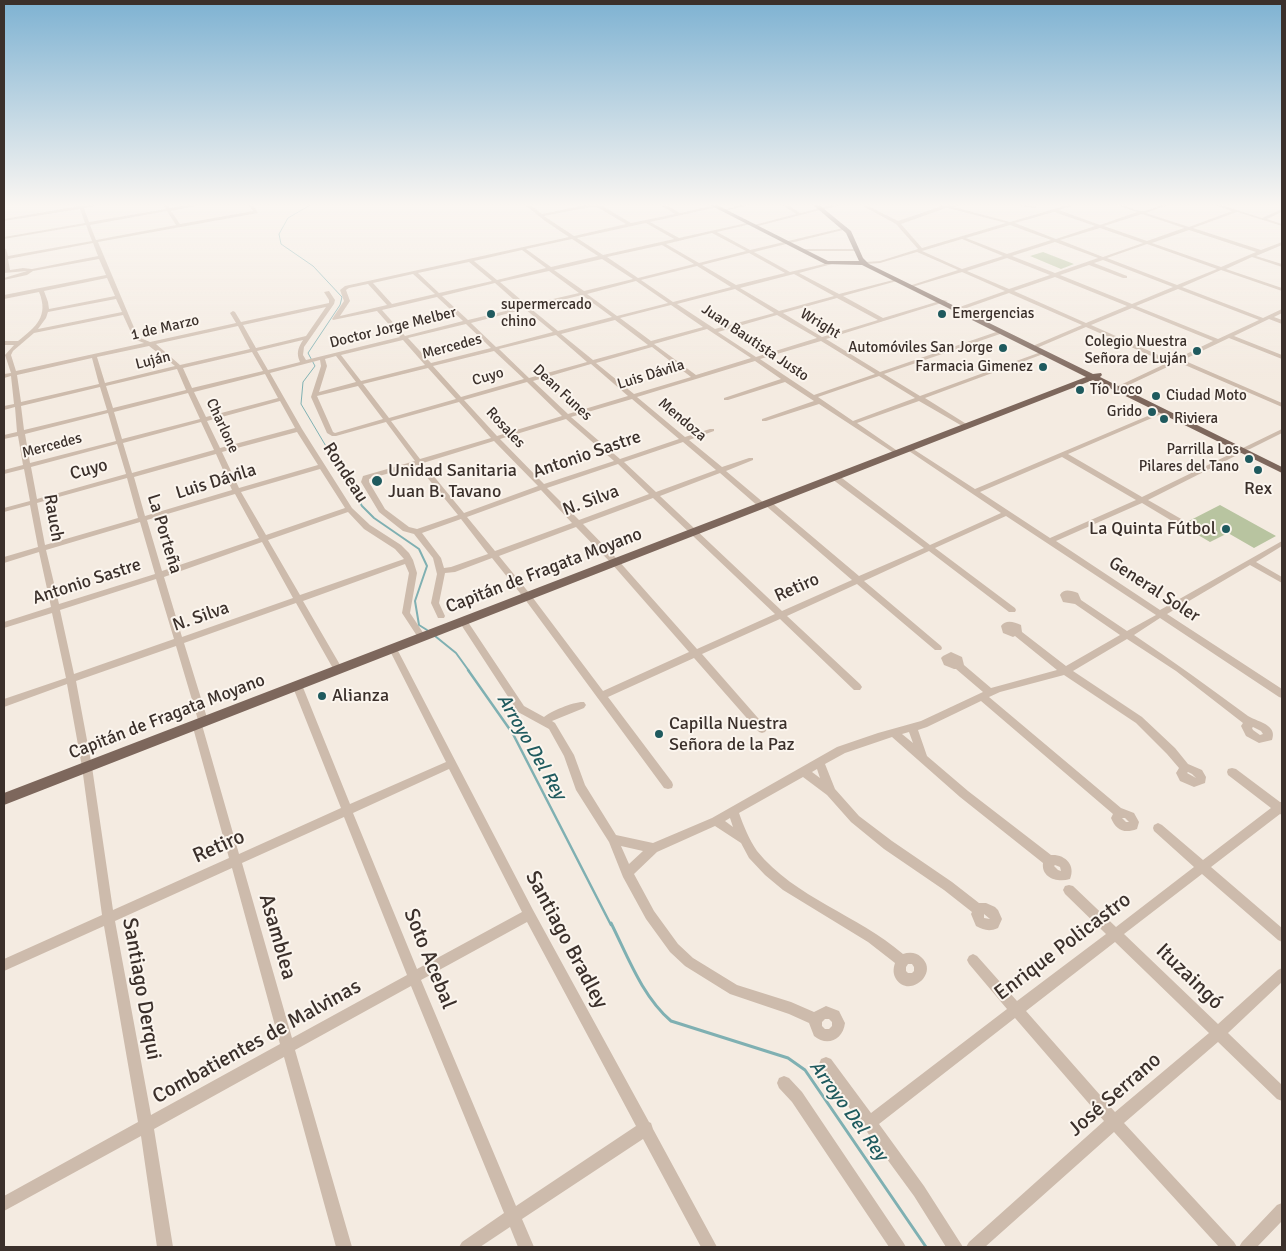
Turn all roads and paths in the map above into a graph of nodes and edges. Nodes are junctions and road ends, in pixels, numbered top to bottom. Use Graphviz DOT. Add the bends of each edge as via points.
graph roads {
  1 [pos="72,262"];
  2 [pos="103,262"];
  3 [pos="459,262"];
  4 [pos="473,262"];
  5 [pos="542,262"];
  6 [pos="580,262"];
  7 [pos="611,262"];
  8 [pos="695,262"];
  9 [pos="710,262"];
  10 [pos="769,262"];
  11 [pos="874,262"];
  12 [pos="945,262"];
  13 [pos="989,262"];
  14 [pos="1024,262"];
  15 [pos="1114,262"];
  16 [pos="1206,262"];
  17 [pos="1236,262"];
  18 [pos="830,263"];
  19 [pos="865,263"];
  20 [pos="1089,263"];
  21 [pos="699,265"];
  22 [pos="1222,268"];
  23 [pos="551,269"];
  24 [pos="32,270"];
  25 [pos="6,271"];
  26 [pos="963,271"];
  27 [pos="414,272"];
  28 [pos="791,273"];
  29 [pos="1055,275"];
  30 [pos="1125,276"];
  31 [pos="110,278"];
  32 [pos="6,279"];
  33 [pos="638,280"];
  34 [pos="896,280"];
  35 [pos="369,282"];
  36 [pos="496,282"];
  37 [pos="914,286"];
  38 [pos="347,287"];
  39 [pos="734,287"];
  40 [pos="1180,288"];
  41 [pos="1282,290"];
  42 [pos="1009,291"];
  43 [pos="41,292"];
  44 [pos="327,292"];
  45 [pos="584,294"];
  46 [pos="11,295"];
  47 [pos="439,295"];
  48 [pos="838,296"];
  49 [pos="4,297"];
  50 [pos="118,297"];
  51 [pos="4,302"];
  52 [pos="943,302"];
  53 [pos="672,303"];
  54 [pos="331,304"];
  55 [pos="391,306"];
  56 [pos="1134,307"];
  57 [pos="526,308"];
  58 [pos="378,309"];
  59 [pos="958,309"];
  60 [pos="46,311"];
  61 [pos="1282,311"];
  62 [pos="125,313"];
  63 [pos="233,313"];
  64 [pos="777,313"];
  65 [pos="615,317"];
  66 [pos="1266,318"];
  67 [pos="335,319"];
  68 [pos="882,320"];
  69 [pos="467,322"];
  70 [pos="1282,322"];
  71 [pos="239,324"];
  72 [pos="1088,326"];
  73 [pos="711,329"];
  74 [pos="33,332"];
  75 [pos="558,332"];
  76 [pos="1001,332"];
  77 [pos="1229,336"];
  78 [pos="308,337"];
  79 [pos="405,338"];
  80 [pos="820,339"];
  81 [pos="1218,341"];
  82 [pos="4,343"];
  83 [pos="18,343"];
  84 [pos="150,344"];
  85 [pos="652,344"];
  86 [pos="1037,346"];
  87 [pos="495,349"];
  88 [pos="253,350"];
  89 [pos="1043,353"];
  90 [pos="338,355"];
  91 [pos="94,356"];
  92 [pos="1282,357"];
  93 [pos="755,358"];
  94 [pos="320,359"];
  95 [pos="1175,361"];
  96 [pos="307,362"];
  97 [pos="593,362"];
  98 [pos="430,366"];
  99 [pos="179,367"];
  100 [pos="266,372"];
  101 [pos="14,374"];
  102 [pos="879,374"];
  103 [pos="4,376"];
  104 [pos="694,376"];
  105 [pos="1096,376"];
  106 [pos="787,379"];
  107 [pos="529,380"];
  108 [pos="359,384"];
  109 [pos="102,386"];
  110 [pos="1119,388"];
  111 [pos="190,391"];
  112 [pos="314,396"];
  113 [pos="633,396"];
  114 [pos="813,396"];
  115 [pos="919,398"];
  116 [pos="282,399"];
  117 [pos="726,399"];
  118 [pos="460,400"];
  119 [pos="820,401"];
  120 [pos="18,405"];
  121 [pos="1282,405"];
  122 [pos="4,408"];
  123 [pos="109,411"];
  124 [pos="1164,411"];
  125 [pos="566,416"];
  126 [pos="203,420"];
  127 [pos="387,420"];
  128 [pos="764,420"];
  129 [pos="852,423"];
  130 [pos="966,426"];
  131 [pos="299,429"];
  132 [pos="712,430"];
  133 [pos="1282,431"];
  134 [pos="21,433"];
  135 [pos="4,437"];
  136 [pos="495,438"];
  137 [pos="685,439"];
  138 [pos="118,442"];
  139 [pos="908,448"];
  140 [pos="1246,449"];
  141 [pos="218,451"];
  142 [pos="897,453"];
  143 [pos="1062,454"];
  144 [pos="751,459"];
  145 [pos="619,461"];
  146 [pos="419,462"];
  147 [pos="1282,464"];
  148 [pos="27,466"];
  149 [pos="322,466"];
  150 [pos="722,470"];
  151 [pos="1282,470"];
  152 [pos="4,472"];
  153 [pos="128,475"];
  154 [pos="835,477"];
  155 [pos="543,487"];
  156 [pos="237,492"];
  157 [pos="974,492"];
  158 [pos="654,495"];
  159 [pos="1142,500"];
  160 [pos="34,501"];
  161 [pos="764,504"];
  162 [pos="349,509"];
  163 [pos="4,510"];
  164 [pos="1007,513"];
  165 [pos="463,515"];
  166 [pos="143,519"];
  167 [pos="1180,522"];
  168 [pos="577,523"];
  169 [pos="694,531"];
  170 [pos="417,532"];
  171 [pos="264,538"];
  172 [pos="1050,541"];
  173 [pos="1282,544"];
  174 [pos="930,548"];
  175 [pos="42,549"];
  176 [pos="494,554"];
  177 [pos="4,560"];
  178 [pos="409,560"];
  179 [pos="615,562"];
  180 [pos="1250,562"];
  181 [pos="441,571"];
  182 [pos="160,575"];
  183 [pos="857,580"];
  184 [pos="1282,580"];
  185 [pos="527,596"];
  186 [pos="298,600"];
  187 [pos="1076,601"];
  188 [pos="54,609"];
  189 [pos="1012,610"];
  190 [pos="780,615"];
  191 [pos="441,616"];
  192 [pos="1158,616"];
  193 [pos="463,621"];
  194 [pos="4,625"];
  195 [pos="1017,633"];
  196 [pos="1127,636"];
  197 [pos="423,637"];
  198 [pos="179,642"];
  199 [pos="938,648"];
  200 [pos="393,649"];
  201 [pos="694,653"];
  202 [pos="958,665"];
  203 [pos="338,670"];
  204 [pos="1065,671"];
  205 [pos="71,680"];
  206 [pos="297,685"];
  207 [pos="857,687"];
  208 [pos="985,694"];
  209 [pos="1282,694"];
  210 [pos="601,696"];
  211 [pos="4,703"];
  212 [pos="581,705"];
  213 [pos="545,722"];
  214 [pos="200,723"];
  215 [pos="1250,723"];
  216 [pos="912,728"];
  217 [pos="762,729"];
  218 [pos="894,733"];
  219 [pos="922,756"];
  220 [pos="819,762"];
  221 [pos="451,764"];
  222 [pos="87,766"];
  223 [pos="1185,768"];
  224 [pos="803,771"];
  225 [pos="1232,772"];
  226 [pos="668,786"];
  227 [pos="831,792"];
  228 [pos="4,799"];
  229 [pos="1282,808"];
  230 [pos="347,810"];
  231 [pos="733,811"];
  232 [pos="1119,813"];
  233 [pos="716,822"];
  234 [pos="1158,828"];
  235 [pos="613,839"];
  236 [pos="742,840"];
  237 [pos="653,848"];
  238 [pos="235,860"];
  239 [pos="1050,861"];
  240 [pos="1202,866"];
  241 [pos="628,873"];
  242 [pos="1069,890"];
  243 [pos="979,910"];
  244 [pos="529,914"];
  245 [pos="108,918"];
  246 [pos="1116,934"];
  247 [pos="1282,936"];
  248 [pos="973,960"];
  249 [pos="901,961"];
  250 [pos="4,965"];
  251 [pos="1282,974"];
  252 [pos="414,978"];
  253 [pos="1016,1010"];
  254 [pos="816,1020"];
  255 [pos="1218,1033"];
  256 [pos="288,1048"];
  257 [pos="826,1064"];
  258 [pos="784,1083"];
  259 [pos="1282,1094"];
  260 [pos="1114,1122"];
  261 [pos="869,1123"];
  262 [pos="146,1125"];
  263 [pos="646,1128"];
  264 [pos="4,1204"];
  265 [pos="1282,1210"];
  266 [pos="513,1215"];
  267 [pos="164,1247"];
  268 [pos="344,1247"];
  269 [pos="467,1247"];
  270 [pos="526,1247"];
  271 [pos="709,1247"];
  272 [pos="898,1247"];
  273 [pos="955,1247"];
  274 [pos="974,1247"];
  275 [pos="1229,1247"];
  276 [pos="1247,1247"];
  1 -- 24 [label="street"];
  2 -- 31 [label="street, Charlone"];
  3 -- 27 [label="street"];
  4 -- 36 [label="street, Mendoza"];
  5 -- 23 [label="street"];
  6 -- 23 [label="street"];
  7 -- 33 [label="street, Juan Bautista Justo"];
  8 -- 21 [label="street, Wright"];
  9 -- 21 [label="street, Doctor Jorge Melber"];
  10 -- 28 [label="street"];
  11 -- 19 [label="street"];
  12 -- 26 [label="street"];
  13 -- 26 [label="street"];
  14 -- 29 [label="street"];
  15 -- 40 [label="street"];
  16 -- 22 [label="street"];
  17 -- 22 [label="street"];
  18 -- 19 [label="main road"];
  18 -- 28 [label="street, Mercedes"];
  19 -- 34 [label="main road"];
  19 -- 37 [label="main road"];
  20 -- 29 [label="street"];
  20 -- 30 [label="street"];
  21 -- 33 [label="street, Doctor Jorge Melber"];
  21 -- 39 [label="street, Wright"];
  22 -- 40 [label="street"];
  22 -- 41 [label="street"];
  23 -- 36 [label="street"];
  23 -- 45 [label="street"];
  24 -- 25 [label="street"];
  24 -- 32 [label="street"];
  26 -- 37 [label="street"];
  26 -- 42 [label="street"];
  27 -- 35 [label="street"];
  27 -- 47 [label="street, Dean Funes"];
  28 -- 39 [label="street, Mercedes"];
  28 -- 48 [label="street"];
  29 -- 42 [label="street"];
  29 -- 56 [label="street"];
  31 -- 43 [label="street"];
  31 -- 50 [label="street, Charlone"];
  32 -- 46 [label="street"];
  33 -- 45 [label="street, Doctor Jorge Melber"];
  33 -- 53 [label="street, Juan Bautista Justo"];
  34 -- 48 [label="street, Cuyo"];
  34 -- 52 [label="main road"];
  35 -- 38 [label="street"];
  35 -- 55 [label="street"];
  36 -- 47 [label="street"];
  36 -- 57 [label="street, Mendoza"];
  37 -- 52 [label="main road"];
  38 -- 67 [label="street" via="344,290 346,301"];
  39 -- 53 [label="street, Mercedes"];
  39 -- 64 [label="street, Wright"];
  40 -- 56 [label="street"];
  40 -- 66 [label="street"];
  42 -- 59 [label="street"];
  42 -- 72 [label="street"];
  43 -- 46 [label="street"];
  43 -- 60 [label="street"];
  44 -- 54 [label="street"];
  45 -- 57 [label="street, Doctor Jorge Melber"];
  45 -- 65 [label="street"];
  46 -- 49 [label="street"];
  46 -- 51 [label="street"];
  47 -- 55 [label="street"];
  47 -- 69 [label="street, Dean Funes"];
  48 -- 64 [label="street, Cuyo"];
  48 -- 68 [label="street"];
  50 -- 60 [label="street"];
  50 -- 62 [label="street, Charlone"];
  52 -- 59 [label="main road"];
  52 -- 68 [label="street, Luis Dávila"];
  53 -- 65 [label="street, Mercedes"];
  53 -- 73 [label="street, Juan Bautista Justo"];
  54 -- 71 [label="street, 1 de Marzo"];
  54 -- 78 [label="street"];
  55 -- 58 [label="street"];
  56 -- 72 [label="street"];
  56 -- 81 [label="street"];
  57 -- 69 [label="street, Doctor Jorge Melber"];
  57 -- 75 [label="street, Mendoza"];
  58 -- 67 [label="street"];
  58 -- 79 [label="street, Rosales"];
  59 -- 76 [label="main road"];
  59 -- 86 [label="main road"];
  60 -- 74 [label="street"];
  61 -- 66 [label="street"];
  62 -- 74 [label="street"];
  62 -- 84 [label="street, Charlone" via="137,340"];
  63 -- 71 [label="street, Rondeau"];
  64 -- 73 [label="street, Cuyo"];
  64 -- 80 [label="street, Wright"];
  65 -- 75 [label="street, Mercedes"];
  65 -- 85 [label="street"];
  66 -- 70 [label="street"];
  66 -- 77 [label="street"];
  68 -- 80 [label="street, Luis Dávila"];
  69 -- 79 [label="street, Doctor Jorge Melber"];
  69 -- 87 [label="street, Dean Funes"];
  71 -- 84 [label="street, 1 de Marzo"];
  71 -- 88 [label="street, Rondeau"];
  72 -- 86 [label="street"];
  72 -- 95 [label="street"];
  73 -- 85 [label="street, Cuyo"];
  73 -- 93 [label="street, Juan Bautista Justo"];
  74 -- 83 [label="street"];
  75 -- 87 [label="street, Mercedes"];
  75 -- 97 [label="street, Mendoza"];
  76 -- 89 [label="main road"];
  76 -- 102 [label="street"];
  77 -- 81 [label="street"];
  77 -- 92 [label="street"];
  78 -- 88 [label="street, Luján"];
  78 -- 96 [label="street" via="300,350"];
  79 -- 90 [label="street, Doctor Jorge Melber"];
  79 -- 98 [label="street, Rosales"];
  80 -- 93 [label="street, Luis Dávila"];
  80 -- 102 [label="street, Wright"];
  81 -- 95 [label="street"];
  82 -- 83 [label="street"];
  83 -- 101 [label="street, Rauch" via="8,355"];
  84 -- 91 [label="street, 1 de Marzo"];
  84 -- 99 [label="street, Charlone"];
  85 -- 97 [label="street, Cuyo"];
  85 -- 104 [label="street"];
  86 -- 105 [label="main road"];
  87 -- 98 [label="street, Mercedes"];
  87 -- 107 [label="street, Dean Funes"];
  88 -- 99 [label="street, Luján"];
  88 -- 100 [label="street, Rondeau"];
  89 -- 105 [label="main road"];
  89 -- 115 [label="street"];
  90 -- 94 [label="street, Doctor Jorge Melber"];
  90 -- 108 [label="street"];
  91 -- 101 [label="street, 1 de Marzo"];
  91 -- 109 [label="street, La Porteña"];
  93 -- 104 [label="street, Luis Dávila"];
  93 -- 106 [label="street, Juan Bautista Justo"];
  94 -- 96 [label="street, Doctor Jorge Melber"];
  94 -- 112 [label="street" via="324,366"];
  95 -- 110 [label="street"];
  95 -- 121 [label="street"];
  96 -- 100 [label="street, Doctor Jorge Melber"];
  97 -- 107 [label="street, Cuyo"];
  97 -- 113 [label="street, Mendoza"];
  98 -- 108 [label="street, Mercedes"];
  98 -- 118 [label="street, Rosales"];
  99 -- 109 [label="street, Luján"];
  99 -- 111 [label="street, Charlone"];
  100 -- 111 [label="street, Doctor Jorge Melber"];
  100 -- 116 [label="street, Rondeau"];
  101 -- 103 [label="street, 1 de Marzo"];
  101 -- 120 [label="street, Rauch"];
  102 -- 114 [label="street"];
  102 -- 115 [label="street, Wright"];
  104 -- 113 [label="street, Luis Dávila"];
  105 -- 110 [label="main road"];
  105 -- 130 [label="main road, Capitán de Fragata Moyano"];
  106 -- 114 [label="street, Juan Bautista Justo"];
  106 -- 117 [label="street"];
  107 -- 118 [label="street, Cuyo"];
  107 -- 125 [label="street, Dean Funes"];
  108 -- 112 [label="street, Mercedes"];
  108 -- 127 [label="street"];
  109 -- 120 [label="street, Luján"];
  109 -- 123 [label="street, La Porteña"];
  110 -- 124 [label="main road"];
  110 -- 140 [label="main road"];
  111 -- 123 [label="street, Doctor Jorge Melber"];
  111 -- 126 [label="street, Charlone"];
  112 -- 127 [label="street, Cuyo" via="331,434"];
  113 -- 125 [label="street, Luis Dávila"];
  113 -- 137 [label="street, Mendoza"];
  114 -- 119 [label="street, Juan Bautista Justo"];
  115 -- 129 [label="street"];
  115 -- 130 [label="street, Wright"];
  116 -- 126 [label="street, Mercedes"];
  116 -- 131 [label="street, Rondeau"];
  118 -- 127 [label="street, Cuyo"];
  118 -- 136 [label="street, Rosales"];
  119 -- 128 [label="street"];
  119 -- 129 [label="street, Juan Bautista Justo"];
  120 -- 122 [label="street, Luján"];
  120 -- 134 [label="street, Rauch"];
  123 -- 134 [label="street, Doctor Jorge Melber"];
  123 -- 138 [label="street, La Porteña"];
  124 -- 140 [label="main road"];
  124 -- 143 [label="street"];
  125 -- 136 [label="street, Luis Dávila"];
  125 -- 145 [label="street, Dean Funes"];
  126 -- 138 [label="street, Mercedes"];
  126 -- 141 [label="street, Charlone"];
  127 -- 146 [label="street"];
  129 -- 142 [label="street, Juan Bautista Justo"];
  130 -- 139 [label="main road, Capitán de Fragata Moyano"];
  131 -- 141 [label="street, Cuyo"];
  131 -- 149 [label="street, Rondeau"];
  132 -- 137 [label="street, Antonio Sastre"];
  133 -- 140 [label="street"];
  134 -- 135 [label="street, Doctor Jorge Melber"];
  134 -- 148 [label="street, Rauch"];
  136 -- 146 [label="street, Luis Dávila"];
  136 -- 155 [label="street, Rosales"];
  137 -- 145 [label="street, Antonio Sastre"];
  137 -- 150 [label="street, Mendoza"];
  138 -- 148 [label="street, Mercedes"];
  138 -- 153 [label="street, La Porteña"];
  139 -- 142 [label="main road, Capitán de Fragata Moyano"];
  139 -- 157 [label="street, General Soler"];
  140 -- 147 [label="main road"];
  140 -- 151 [label="main road"];
  140 -- 159 [label="street"];
  141 -- 153 [label="street, Cuyo"];
  141 -- 156 [label="street, Charlone"];
  142 -- 154 [label="main road, Capitán de Fragata Moyano"];
  143 -- 157 [label="street"];
  143 -- 159 [label="street"];
  144 -- 150 [label="street, N. Silva"];
  145 -- 155 [label="street, Antonio Sastre"];
  145 -- 158 [label="street, Dean Funes"];
  146 -- 165 [label="street"];
  146 -- 170 [label="street, Luis Dávila" via="366,478 365,482 382,510 406,529"];
  148 -- 152 [label="street, Mercedes"];
  148 -- 160 [label="street, Rauch"];
  149 -- 156 [label="street, Luis Dávila"];
  149 -- 162 [label="street, Rondeau"];
  150 -- 158 [label="street, N. Silva"];
  150 -- 161 [label="street, Mendoza"];
  153 -- 160 [label="street, Cuyo"];
  153 -- 166 [label="street, La Porteña"];
  154 -- 161 [label="main road, Capitán de Fragata Moyano"];
  154 -- 174 [label="street"];
  155 -- 165 [label="street, Antonio Sastre"];
  155 -- 168 [label="street, Rosales"];
  156 -- 166 [label="street, Luis Dávila"];
  156 -- 171 [label="street, Charlone"];
  157 -- 164 [label="street, General Soler"];
  158 -- 168 [label="street, N. Silva"];
  158 -- 169 [label="street, Dean Funes"];
  159 -- 167 [label="street"];
  159 -- 172 [label="street"];
  160 -- 163 [label="street, Cuyo"];
  160 -- 175 [label="street, Rauch"];
  161 -- 169 [label="main road, Capitán de Fragata Moyano"];
  161 -- 183 [label="street, Mendoza"];
  162 -- 171 [label="street, Antonio Sastre"];
  162 -- 178 [label="street, Rondeau" via="373,532 398,547"];
  164 -- 172 [label="street, General Soler"];
  164 -- 174 [label="street, Retiro"];
  165 -- 170 [label="street, Antonio Sastre"];
  165 -- 176 [label="street"];
  166 -- 175 [label="street, Luis Dávila"];
  166 -- 182 [label="street, La Porteña"];
  168 -- 176 [label="street, N. Silva"];
  168 -- 179 [label="street, Rosales"];
  169 -- 179 [label="main road, Capitán de Fragata Moyano"];
  169 -- 190 [label="street"];
  170 -- 181 [label="street" via="437,558"];
  171 -- 182 [label="street, Antonio Sastre"];
  171 -- 186 [label="street, Charlone"];
  172 -- 192 [label="street, General Soler"];
  173 -- 180 [label="street"];
  174 -- 183 [label="street, Retiro"];
  174 -- 189 [label="street"];
  175 -- 177 [label="street, Luis Dávila"];
  175 -- 188 [label="street, Rauch"];
  176 -- 181 [label="street, N. Silva"];
  176 -- 185 [label="street"];
  178 -- 186 [label="street, N. Silva"];
  178 -- 197 [label="street" via="413,573 406,613"];
  179 -- 185 [label="main road, Capitán de Fragata Moyano"];
  179 -- 201 [label="street, Rosales"];
  180 -- 184 [label="street"];
  180 -- 192 [label="street"];
  181 -- 191 [label="street" via="435,603"];
  182 -- 188 [label="street, Antonio Sastre"];
  182 -- 198 [label="street, La Porteña"];
  183 -- 190 [label="street, Retiro"];
  183 -- 199 [label="street, Mendoza"];
  185 -- 193 [label="main road, Capitán de Fragata Moyano"];
  185 -- 210 [label="street"];
  186 -- 198 [label="street, N. Silva"];
  186 -- 203 [label="street, Charlone"];
  187 -- 196 [label="street"];
  188 -- 194 [label="street, Antonio Sastre"];
  188 -- 205 [label="street, Rauch"];
  190 -- 201 [label="street, Retiro"];
  190 -- 207 [label="street"];
  192 -- 196 [label="street"];
  192 -- 209 [label="street, General Soler"];
  193 -- 197 [label="main road, Capitán de Fragata Moyano"];
  193 -- 213 [label="street" via="521,710"];
  195 -- 204 [label="street"];
  196 -- 204 [label="street"];
  196 -- 215 [label="street" via="1179,669"];
  197 -- 200 [label="main road, Capitán de Fragata Moyano"];
  198 -- 205 [label="street, N. Silva"];
  198 -- 214 [label="street, La Porteña"];
  200 -- 203 [label="main road, Capitán de Fragata Moyano"];
  200 -- 221 [label="street, Santiago Bradley"];
  201 -- 210 [label="street, Retiro"];
  201 -- 217 [label="street, Rosales"];
  202 -- 208 [label="street"];
  203 -- 206 [label="main road, Capitán de Fragata Moyano"];
  204 -- 208 [label="street"];
  204 -- 223 [label="street" via="1139,720"];
  205 -- 211 [label="street, N. Silva"];
  205 -- 222 [label="street, Rauch"];
  206 -- 214 [label="main road, Capitán de Fragata Moyano"];
  206 -- 230 [label="street, Soto Acebal"];
  208 -- 216 [label="street"];
  208 -- 232 [label="street"];
  210 -- 226 [label="street"];
  212 -- 213 [label="street"];
  213 -- 235 [label="street" via="552,726 559,738 580,787"];
  214 -- 222 [label="main road, Capitán de Fragata Moyano"];
  214 -- 238 [label="street, Asamblea"];
  216 -- 218 [label="street"];
  216 -- 219 [label="street"];
  218 -- 219 [label="street"];
  218 -- 220 [label="street" via="857,744"];
  219 -- 239 [label="street" via="949,783"];
  220 -- 224 [label="street"];
  220 -- 227 [label="street"];
  221 -- 230 [label="street, Retiro"];
  221 -- 244 [label="street, Santiago Bradley"];
  222 -- 228 [label="main road, Capitán de Fragata Moyano"];
  222 -- 245 [label="street, Santiago Derqui"];
  224 -- 227 [label="street"];
  224 -- 231 [label="street"];
  225 -- 229 [label="street"];
  227 -- 243 [label="street" via="870,831"];
  229 -- 240 [label="street, Enrique Policastro"];
  230 -- 238 [label="street, Retiro"];
  230 -- 252 [label="street, Soto Acebal"];
  231 -- 233 [label="street"];
  231 -- 236 [label="street"];
  233 -- 236 [label="street"];
  233 -- 237 [label="street"];
  234 -- 240 [label="street"];
  235 -- 237 [label="street"];
  235 -- 241 [label="street"];
  236 -- 249 [label="street" via="781,882 807,901 871,937"];
  237 -- 241 [label="street"];
  238 -- 245 [label="street, Retiro"];
  238 -- 256 [label="street, Asamblea"];
  240 -- 246 [label="street, Enrique Policastro"];
  240 -- 247 [label="street"];
  241 -- 254 [label="street" via="650,915 674,948 689,962 734,990 791,1008"];
  242 -- 246 [label="street, Ituzaingó"];
  244 -- 252 [label="street, Combatientes de Malvinas"];
  244 -- 263 [label="street, Santiago Bradley"];
  245 -- 250 [label="street, Retiro"];
  245 -- 262 [label="street, Santiago Derqui"];
  246 -- 253 [label="street, Enrique Policastro"];
  246 -- 255 [label="street, Ituzaingó"];
  248 -- 253 [label="street"];
  251 -- 255 [label="street, José Serrano"];
  252 -- 256 [label="street, Combatientes de Malvinas"];
  252 -- 266 [label="street, Soto Acebal"];
  253 -- 260 [label="street"];
  253 -- 261 [label="street, Enrique Policastro"];
  255 -- 259 [label="street, Ituzaingó"];
  255 -- 260 [label="street, José Serrano"];
  256 -- 262 [label="street, Combatientes de Malvinas"];
  256 -- 268 [label="street, Asamblea"];
  257 -- 261 [label="street"];
  258 -- 272 [label="street" via="797,1097"];
  260 -- 274 [label="street, José Serrano"];
  260 -- 275 [label="street"];
  261 -- 273 [label="street"];
  262 -- 264 [label="street, Combatientes de Malvinas"];
  262 -- 267 [label="street, Santiago Derqui"];
  263 -- 266 [label="street"];
  263 -- 271 [label="street, Santiago Bradley"];
  265 -- 276 [label="street"];
  266 -- 269 [label="street"];
  266 -- 270 [label="street, Soto Acebal"];
}
